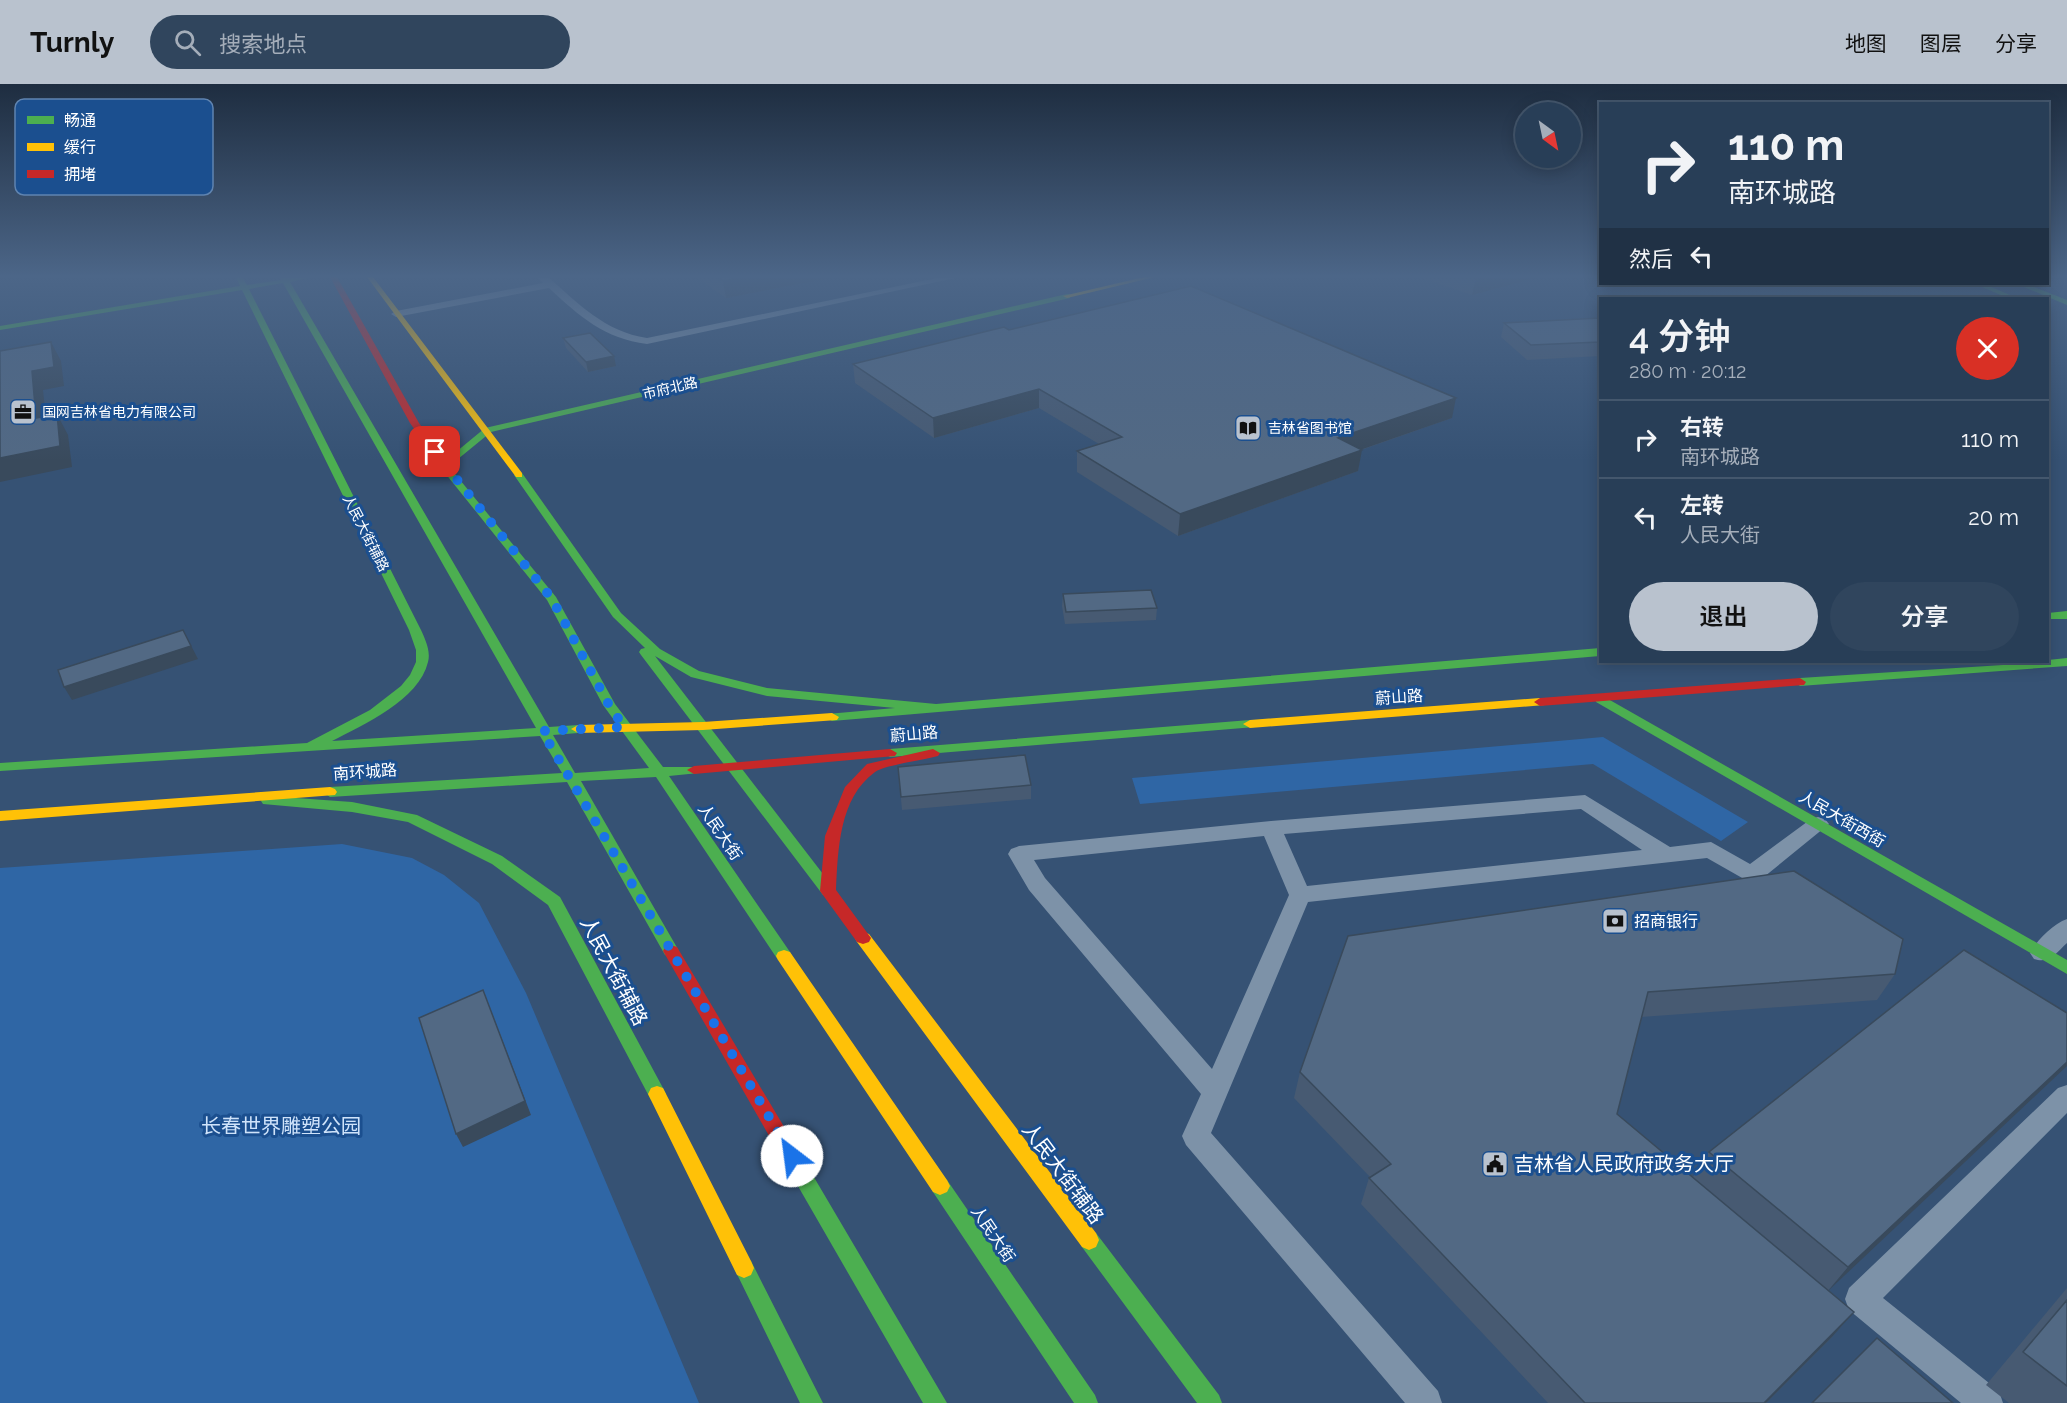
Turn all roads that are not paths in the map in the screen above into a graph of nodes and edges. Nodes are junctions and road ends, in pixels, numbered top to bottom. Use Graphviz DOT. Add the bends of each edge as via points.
graph roads {
  1 [pos="269,339"];
  2 [pos="318,339"];
  3 [pos="368,339"];
  4 [pos="415,339"];
  5 [pos="625,339"];
  6 [pos="658,339"];
  7 [pos="884,339"];
  8 [pos="488,430"];
  9 [pos="444,466"];
  10 [pos="617,615"];
  11 [pos="2067,615"];
  12 [pos="2049,616"];
  13 [pos="1599,652"];
  14 [pos="2067,662"];
  15 [pos="1601,699"];
  16 [pos="951,709"];
  17 [pos="702,726"];
  18 [pos="624,727"];
  19 [pos="542,731"];
  20 [pos="964,746"];
  21 [pos="309,747"];
  22 [pos="733,766"];
  23 [pos="0,767"];
  24 [pos="660,773"];
  25 [pos="570,775"];
  26 [pos="194,800"];
  27 [pos="0,816"];
  28 [pos="1818,824"];
  29 [pos="1271,828"];
  30 [pos="1666,855"];
  31 [pos="828,891"];
  32 [pos="1300,895"];
  33 [pos="2067,928"];
  34 [pos="2042,953"];
  35 [pos="2067,968"];
  36 [pos="1215,1092"];
  37 [pos="2067,1096"];
  38 [pos="812,1403"];
  39 [pos="936,1403"];
  40 [pos="1087,1403"];
  41 [pos="1211,1403"];
  42 [pos="1426,1403"];
  43 [pos="1987,1403"];
  1 -- 21 [label="main road, 人民大街辅路" via="422,651 417,677 383,705"];
  2 -- 19 [label="main road"];
  3 -- 9 [label="main road, 人民大街"];
  4 -- 8 [label="main road"];
  5 -- 6 [label="lane"];
  7 -- 8 [label="main road, 市府北路"];
  8 -- 9 [label="main road, 市府北路"];
  8 -- 10 [label="main road"];
  9 -- 18 [label="main road, 人民大街" via="552,599"];
  10 -- 16 [label="main road" via="657,652 694,674 767,692"];
  10 -- 17 [label="main road, 人民大街辅路"];
  11 -- 12 [label="main road"];
  13 -- 16 [label="main road, 蔚山路"];
  14 -- 15 [label="main road, 蔚山路"];
  15 -- 20 [label="main road, 蔚山路"];
  15 -- 28 [label="main road, 人民大街西街"];
  16 -- 17 [label="main road, 蔚山路"];
  17 -- 18 [label="main road, 南环城路"];
  17 -- 22 [label="main road, 人民大街辅路"];
  18 -- 19 [label="main road, 南环城路"];
  18 -- 24 [label="main road, 人民大街"];
  19 -- 21 [label="main road, 南环城路"];
  19 -- 25 [label="main road"];
  20 -- 22 [label="main road, 蔚山路"];
  20 -- 31 [label="main road" via="872,767 850,790 832,836"];
  21 -- 23 [label="main road, 南环城路"];
  22 -- 24 [label="main road, 南环城路"];
  22 -- 31 [label="main road, 人民大街辅路"];
  24 -- 25 [label="main road, 南环城路"];
  24 -- 40 [label="main road, 人民大街"];
  25 -- 26 [label="main road, 南环城路"];
  25 -- 39 [label="main road"];
  26 -- 27 [label="main road, 南环城路"];
  26 -- 38 [label="main road, 人民大街辅路" via="352,807 412,819 497,860 554,901 655,1089"];
  28 -- 30 [label="lane" via="1751,875 1711,850"];
  28 -- 34 [label="main road, 人民大街西街"];
  29 -- 30 [label="lane" via="1586,802"];
  29 -- 32 [label="lane"];
  29 -- 36 [label="lane" via="1019,854 1036,884"];
  30 -- 32 [label="lane"];
  31 -- 41 [label="main road, 人民大街辅路"];
  32 -- 36 [label="lane"];
  33 -- 34 [label="lane"];
  34 -- 35 [label="main road, 人民大街西街"];
  36 -- 42 [label="lane" via="1196,1136"];
  37 -- 43 [label="lane" via="1860,1299"];
}
